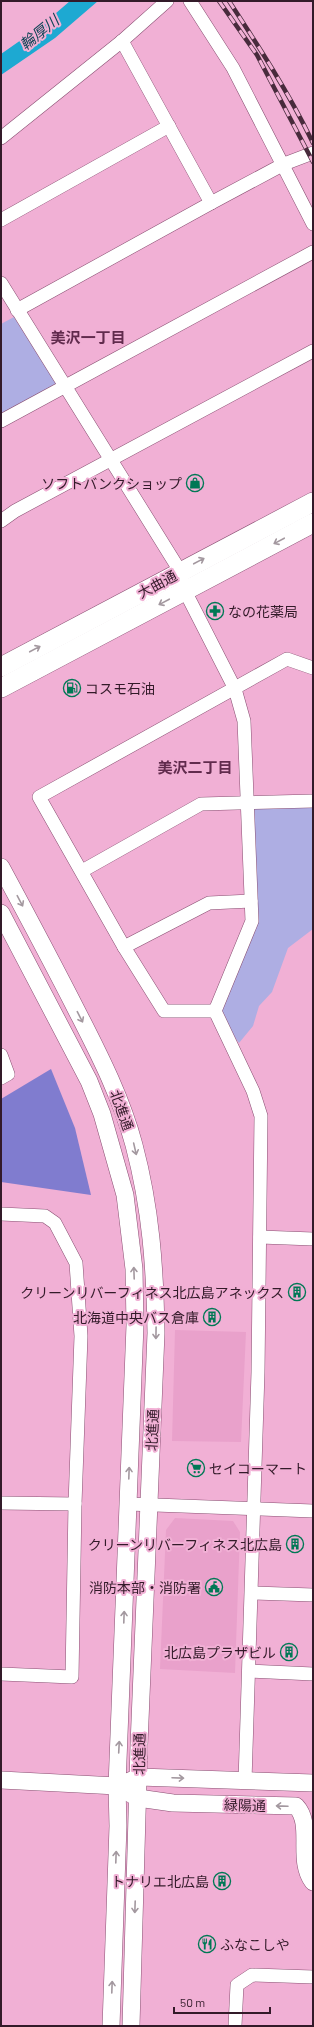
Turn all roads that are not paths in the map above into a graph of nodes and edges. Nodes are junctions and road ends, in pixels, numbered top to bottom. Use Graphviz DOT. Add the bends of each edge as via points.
graph roads {
  1 [pos="168,1"];
  2 [pos="190,1"];
  3 [pos="122,40"];
  4 [pos="169,126"];
  5 [pos="1,138"];
  6 [pos="313,153"];
  7 [pos="284,164"];
  8 [pos="211,203"];
  9 [pos="1,220"];
  10 [pos="313,224"];
  11 [pos="313,252"];
  12 [pos="1,284"];
  13 [pos="18,310"];
  14 [pos="313,351"];
  15 [pos="65,386"];
  16 [pos="1,421"];
  17 [pos="110,458"];
  18 [pos="313,502"];
  19 [pos="1,521"];
  20 [pos="313,523"];
  21 [pos="180,571"];
  22 [pos="185,591"];
  23 [pos="1,667"];
  24 [pos="313,668"];
  25 [pos="1,688"];
  26 [pos="235,689"];
  27 [pos="313,801"];
  28 [pos="246,804"];
  29 [pos="1,867"];
  30 [pos="82,871"];
  31 [pos="251,901"];
  32 [pos="1,913"];
  33 [pos="124,947"];
  34 [pos="215,1011"];
  35 [pos="1,1055"];
  36 [pos="1,1078"];
  37 [pos="1,1214"];
  38 [pos="260,1237"];
  39 [pos="313,1239"];
  40 [pos="1,1503"];
  41 [pos="75,1504"];
  42 [pos="128,1504"];
  43 [pos="148,1505"];
  44 [pos="254,1508"];
  45 [pos="313,1511"];
  46 [pos="253,1593"];
  47 [pos="313,1595"];
  48 [pos="249,1671"];
  49 [pos="1,1674"];
  50 [pos="313,1674"];
  51 [pos="139,1777"];
  52 [pos="1,1780"];
  53 [pos="245,1781"];
  54 [pos="313,1783"];
  55 [pos="117,1786"];
  56 [pos="138,1798"];
  57 [pos="313,1882"];
  58 [pos="313,1977"];
  59 [pos="111,2026"];
  60 [pos="131,2026"];
  61 [pos="235,2026"];
  1 -- 3 [label="street"];
  2 -- 7 [label="street" via="233,68"];
  3 -- 4 [label="street"];
  3 -- 5 [label="street"];
  4 -- 8 [label="street"];
  4 -- 9 [label="street"];
  6 -- 7 [label="street"];
  7 -- 8 [label="street"];
  7 -- 10 [label="street"];
  8 -- 13 [label="street"];
  11 -- 15 [label="street"];
  12 -- 13 [label="street"];
  13 -- 15 [label="street"];
  14 -- 17 [label="street"];
  15 -- 16 [label="street"];
  15 -- 17 [label="street"];
  17 -- 19 [label="street" via="14,511"];
  17 -- 21 [label="street"];
  21 -- 18 [label="main road, 大曲通, one-way"];
  20 -- 22 [label="main road, 大曲通, one-way"];
  21 -- 22 [label="street"];
  23 -- 21 [label="main road, 大曲通, one-way"];
  22 -- 25 [label="main road, 大曲通, one-way"];
  22 -- 26 [label="street"];
  24 -- 26 [label="street" via="287,659"];
  26 -- 28 [label="street" via="244,721"];
  26 -- 30 [label="street" via="39,797"];
  27 -- 28 [label="street"];
  28 -- 30 [label="street" via="201,804"];
  28 -- 31 [label="street"];
  29 -- 43 [label="street, 北進通, one-way" via="109,1074 134,1144 152,1231 155,1273 156,1334"];
  30 -- 33 [label="street"];
  31 -- 33 [label="street" via="209,902"];
  31 -- 34 [label="street" via="252,921"];
  42 -- 32 [label="street, 北進通, one-way" via="135,1325 134,1269 125,1195 102,1114 89,1081"];
  33 -- 34 [label="street" via="164,1011"];
  34 -- 38 [label="street" via="253,1091 261,1116"];
  35 -- 36 [label="street" via="8,1074"];
  37 -- 41 [label="street" via="45,1216 55,1223 76,1263 81,1336"];
  38 -- 39 [label="street"];
  38 -- 44 [label="street"];
  40 -- 41 [label="street"];
  41 -- 49 [label="street" via="72,1677"];
  42 -- 43 [label="street"];
  55 -- 42 [label="street, 北進通, one-way"];
  43 -- 44 [label="street"];
  43 -- 51 [label="street, 北進通"];
  44 -- 45 [label="street"];
  44 -- 46 [label="street"];
  46 -- 47 [label="street"];
  46 -- 48 [label="street"];
  48 -- 50 [label="street"];
  48 -- 53 [label="street"];
  51 -- 53 [label="street, 緑陽通, one-way"];
  51 -- 55 [label="street, 緑陽通"];
  51 -- 56 [label="street, 北進通"];
  52 -- 55 [label="street, 緑陽通"];
  53 -- 54 [label="street, 緑陽通"];
  55 -- 56 [label="street, 緑陽通"];
  59 -- 55 [label="street, 北進通, one-way"];
  57 -- 56 [label="street, 緑陽通, one-way" via="306,1869 308,1826 296,1806 173,1803"];
  56 -- 60 [label="street, 北進通, one-way"];
  58 -- 61 [label="street" via="252,1974 237,1985"];
}
